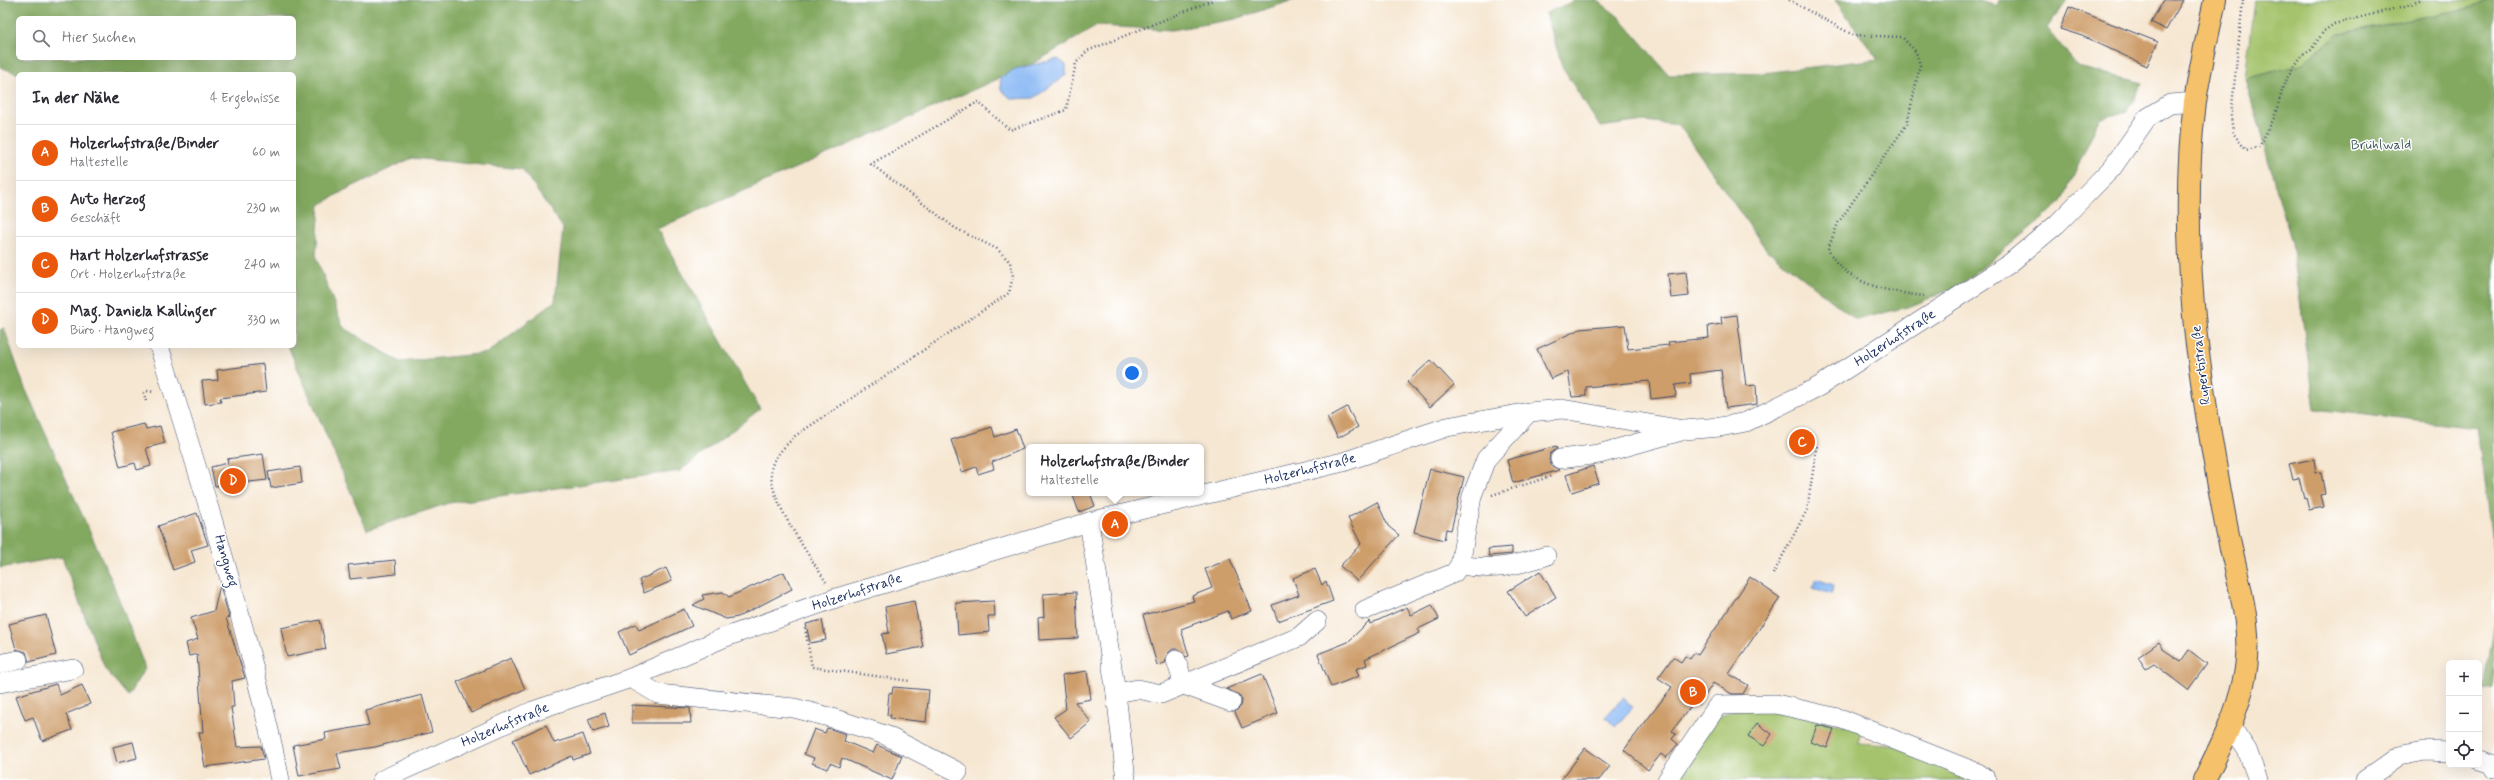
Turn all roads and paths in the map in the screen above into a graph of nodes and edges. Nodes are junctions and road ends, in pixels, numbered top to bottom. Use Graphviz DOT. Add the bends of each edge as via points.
graph roads {
  1 [pos="1213,0"];
  2 [pos="1789,0"];
  3 [pos="2214,0"];
  4 [pos="2243,0"];
  5 [pos="2422,0"];
  6 [pos="2195,102"];
  7 [pos="1953,300"];
  8 [pos="160,348"];
  9 [pos="1529,412"];
  10 [pos="1684,430"];
  11 [pos="1817,445"];
  12 [pos="1566,458"];
  13 [pos="1204,495"];
  14 [pos="1199,496"];
  15 [pos="1471,501"];
  16 [pos="1089,522"];
  17 [pos="1546,556"];
  18 [pos="1460,565"];
  19 [pos="1773,574"];
  20 [pos="836,598"];
  21 [pos="802,610"];
  22 [pos="1365,610"];
  23 [pos="1317,621"];
  24 [pos="18,660"];
  25 [pos="1176,660"];
  26 [pos="0,664"];
  27 [pos="73,669"];
  28 [pos="631,678"];
  29 [pos="910,681"];
  30 [pos="0,683"];
  31 [pos="1184,685"];
  32 [pos="1116,693"];
  33 [pos="1231,702"];
  34 [pos="2230,725"];
  35 [pos="2446,752"];
  36 [pos="2482,761"];
  37 [pos="2494,769"];
  38 [pos="958,772"];
  39 [pos="280,780"];
  40 [pos="382,780"];
  41 [pos="1126,780"];
  42 [pos="1667,780"];
  43 [pos="1987,780"];
  44 [pos="2204,780"];
  45 [pos="2258,780"];
  46 [pos="2365,780"];
  1 -- 20 [label="path" via="1087,51 1076,63 1066,110 1010,130 978,102 871,164 955,228 997,249 1010,262 1012,276 1008,293 795,436 777,455 770,473 774,490 799,539"];
  2 -- 7 [label="path" via="1853,35 1902,37 1916,52 1920,65 1907,124 1838,223 1828,249 1833,260 1856,278 1887,290"];
  3 -- 6 [label="main road, Rupertistraße"];
  4 -- 5 [label="path" via="2231,116 2233,132 2246,150 2259,147 2274,118 2285,81 2324,31 2334,24"];
  6 -- 7 [label="street, Holzerhofstraße" via="2170,104 2147,118 2112,168 2057,224 2009,264"];
  6 -- 34 [label="main road, Rupertistraße" via="2190,176 2190,244 2196,336 2209,431 2241,587 2247,653 2244,680"];
  7 -- 10 [label="street, Holzerhofstraße" via="1818,387 1746,422"];
  8 -- 39 [label="street, Hangweg" via="251,649"];
  9 -- 10 [label="street, Holzerhofstraße" via="1562,409"];
  9 -- 13 [label="street, Holzerhofstraße" via="1448,427 1343,462"];
  9 -- 15 [label="street" via="1486,459"];
  10 -- 12 [label="street" via="1598,454"];
  11 -- 19 [label="path" via="1807,510"];
  12 -- 15 [label="path" via="1566,471"];
  14 -- 16 [label="street, Holzerhofstraße"];
  15 -- 18 [label="street"];
  16 -- 20 [label="street, Holzerhofstraße"];
  16 -- 32 [label="street"];
  17 -- 18 [label="street" via="1519,564 1485,569"];
  18 -- 22 [label="street" via="1454,573"];
  20 -- 21 [label="street, Holzerhofstraße"];
  21 -- 28 [label="street, Holzerhofstraße" via="723,638"];
  21 -- 29 [label="path" via="812,667"];
  23 -- 31 [label="street" via="1299,637"];
  24 -- 26 [label="street"];
  25 -- 31 [label="street"];
  27 -- 30 [label="street"];
  28 -- 38 [label="street" via="658,694 794,708 829,717 885,735"];
  28 -- 40 [label="street, Holzerhofstraße" via="533,711"];
  31 -- 32 [label="street" via="1161,694 1138,689"];
  31 -- 33 [label="street"];
  32 -- 41 [label="street"];
  34 -- 44 [label="main road, Rupertistraße"];
  34 -- 45 [label="street" via="2247,750"];
  35 -- 46 [label="street" via="2424,751 2399,756"];
  36 -- 37 [label="street" via="2492,764"];
  42 -- 43 [label="street" via="1718,705 1769,704 1842,719 1978,773"];
}
